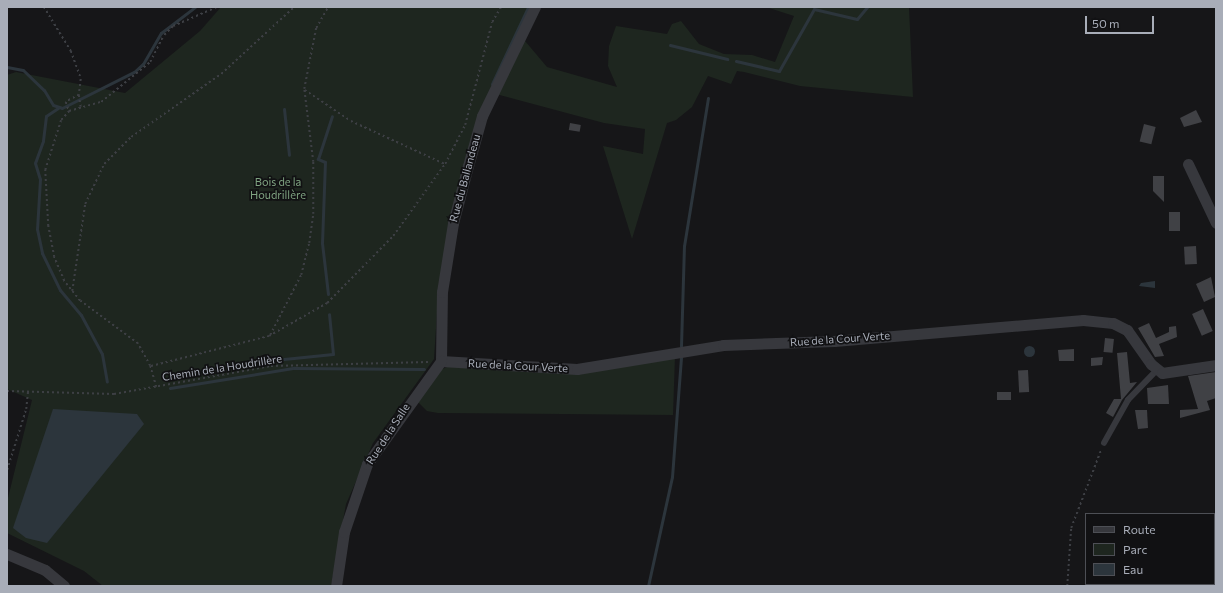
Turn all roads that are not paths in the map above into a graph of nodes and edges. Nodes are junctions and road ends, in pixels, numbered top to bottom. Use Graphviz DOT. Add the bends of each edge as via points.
graph roads {
  1 [pos="536,7"];
  2 [pos="1188,164"];
  3 [pos="1216,223"];
  4 [pos="441,361"];
  5 [pos="1216,365"];
  6 [pos="1157,370"];
  7 [pos="1104,443"];
  8 [pos="7,554"];
  9 [pos="64,586"];
  10 [pos="336,586"];
  1 -- 4 [label="street, Rue du Ballandeau" via="482,116 468,166 453,223 442,292"];
  2 -- 3 [label="street"];
  4 -- 6 [label="street, Rue de la Cour Verte" via="577,369 723,345 834,341 1095,320 1126,330"];
  4 -- 10 [label="street, Rue de la Salle" via="367,464 344,532"];
  5 -- 6 [label="street" via="1168,373"];
  6 -- 7 [label="lane" via="1128,400"];
  8 -- 9 [label="street" via="45,570"];
}
